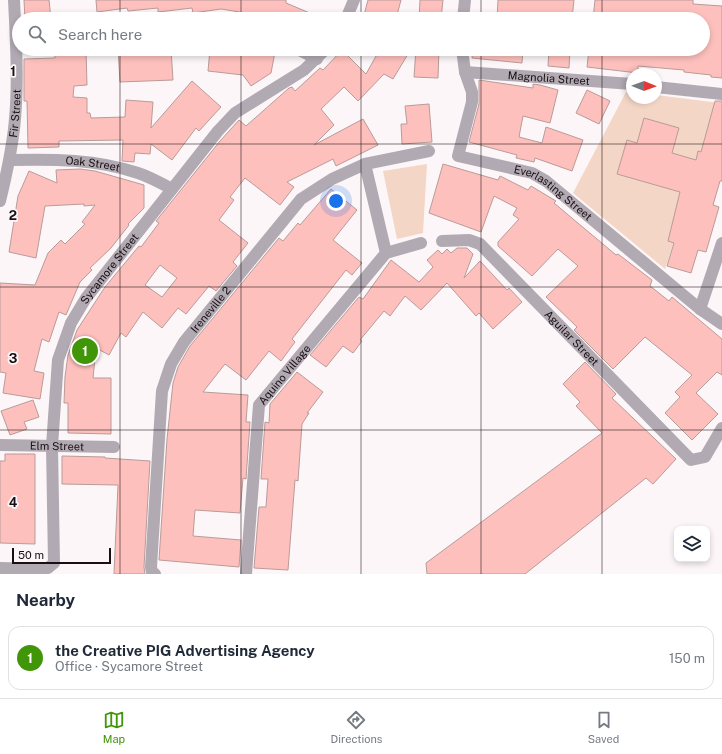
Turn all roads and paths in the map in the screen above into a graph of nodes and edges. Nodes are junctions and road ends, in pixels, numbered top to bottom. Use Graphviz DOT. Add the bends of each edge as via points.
graph roads {
  1 [pos="14,0"];
  2 [pos="354,0"];
  3 [pos="465,0"];
  4 [pos="15,12"];
  5 [pos="349,12"];
  6 [pos="464,12"];
  7 [pos="18,56"];
  8 [pos="311,56"];
  9 [pos="320,56"];
  10 [pos="463,56"];
  11 [pos="317,59"];
  12 [pos="465,72"];
  13 [pos="626,84"];
  14 [pos="662,88"];
  15 [pos="722,94"];
  16 [pos="429,151"];
  17 [pos="10,160"];
  18 [pos="366,164"];
  19 [pos="172,189"];
  20 [pos="0,201"];
  21 [pos="442,242"];
  22 [pos="420,243"];
  23 [pos="722,243"];
  24 [pos="386,253"];
  25 [pos="700,309"];
  26 [pos="722,324"];
  27 [pos="722,428"];
  28 [pos="0,445"];
  29 [pos="52,446"];
  30 [pos="114,448"];
  31 [pos="0,568"];
  32 [pos="246,573"];
  33 [pos="155,574"];
  1 -- 4 [label="street, Fir Street"];
  2 -- 5 [label="street"];
  3 -- 6 [label="street"];
  7 -- 17 [label="street, Fir Street"];
  8 -- 11 [label="street"];
  9 -- 11 [label="street, Sycamore Street"];
  10 -- 12 [label="street, Everlasting Street"];
  11 -- 19 [label="street, Sycamore Street" via="235,113"];
  12 -- 13 [label="street, Magnolia Street"];
  12 -- 25 [label="street, Everlasting Street" via="472,92 472,102 458,156 532,173 546,181"];
  14 -- 15 [label="street"];
  16 -- 18 [label="street, Ireneville 2"];
  17 -- 19 [label="street, Oak Street" via="61,159 104,164 140,173"];
  17 -- 20 [label="street, Fir Street"];
  18 -- 24 [label="street"];
  18 -- 33 [label="street, Ireneville 2" via="332,179 301,199 184,342 171,364 162,391 152,568"];
  19 -- 29 [label="street, Sycamore Street" via="86,298 71,323 58,360"];
  21 -- 27 [label="street, Aguilar Street" via="469,240 480,244 691,460 705,457"];
  22 -- 24 [label="street"];
  23 -- 25 [label="street"];
  24 -- 32 [label="street, Aquino Village" via="259,405"];
  25 -- 26 [label="street, Everlasting Street"];
  28 -- 29 [label="street, Elm Street"];
  29 -- 30 [label="street, Elm Street"];
  29 -- 31 [label="street, Sycamore Street" via="54,563 44,569"];
}
